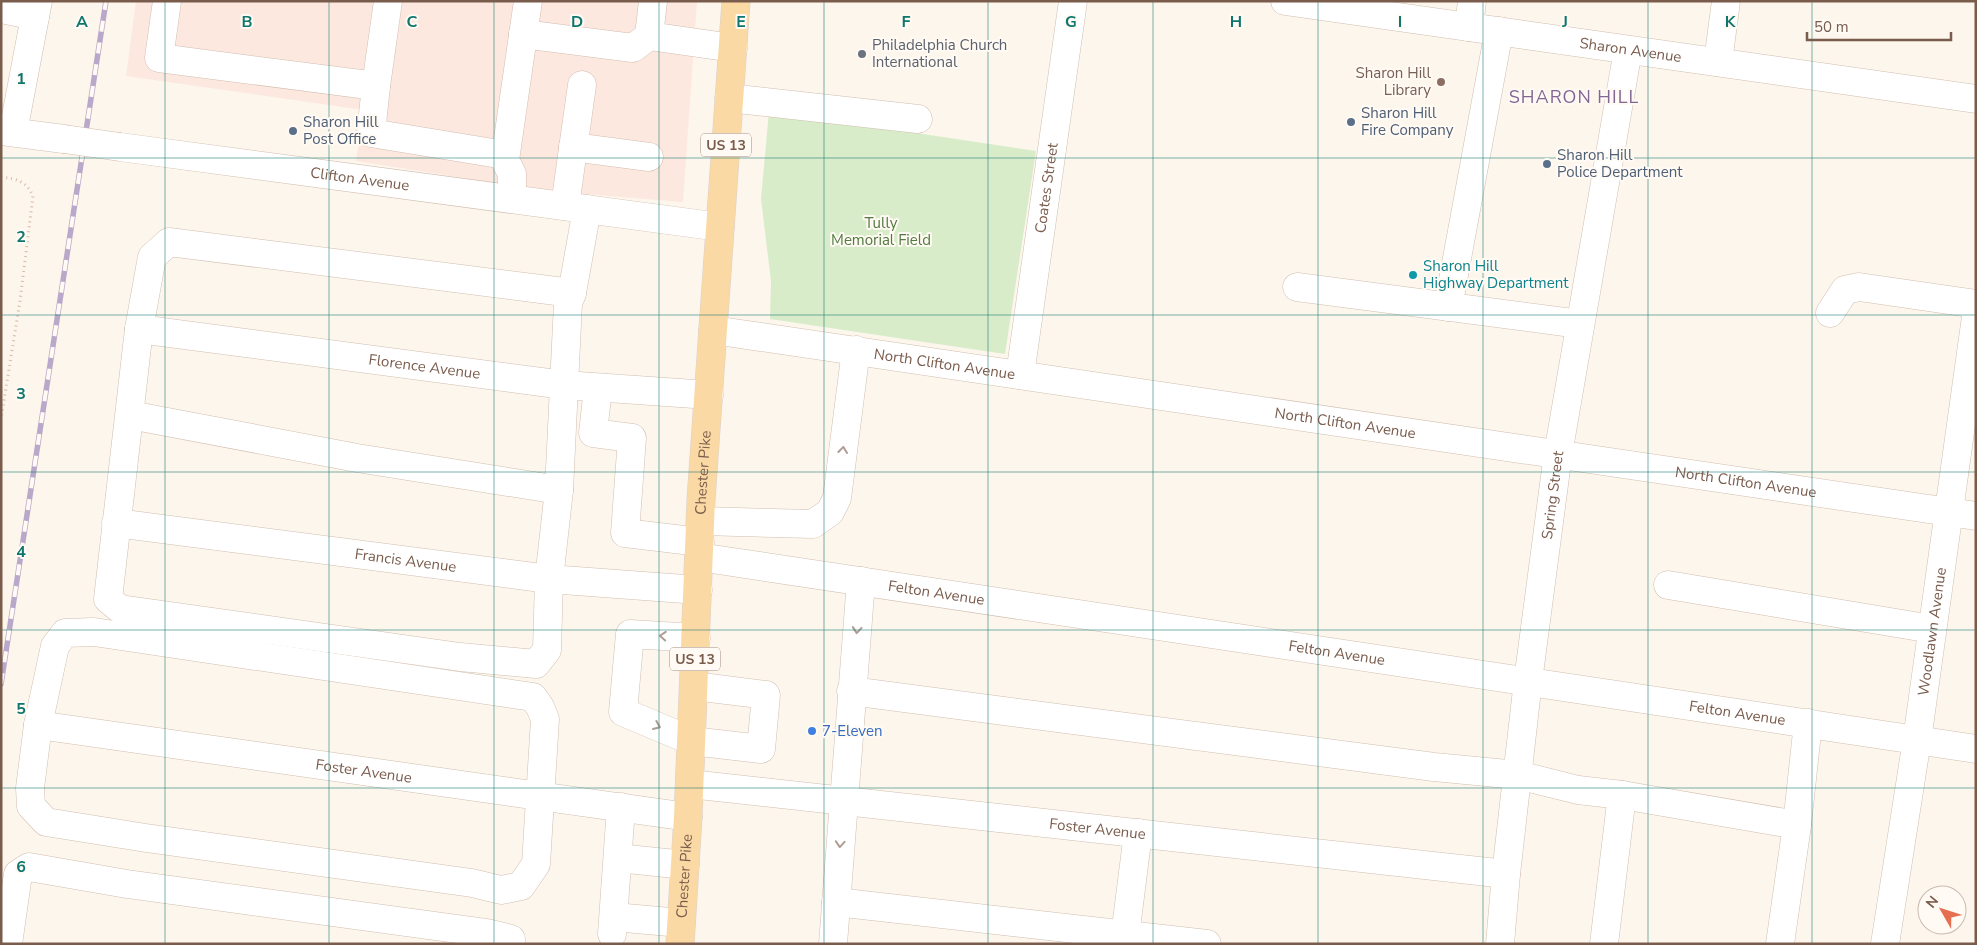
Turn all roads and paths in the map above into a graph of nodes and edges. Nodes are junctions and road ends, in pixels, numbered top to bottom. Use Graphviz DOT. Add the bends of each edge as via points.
graph roads {
  1 [pos="167,1"];
  2 [pos="388,1"];
  3 [pos="528,1"];
  4 [pos="653,1"];
  5 [pos="736,1"];
  6 [pos="1072,1"];
  7 [pos="1285,1"];
  8 [pos="1726,1"];
  9 [pos="37,8"];
  10 [pos="1,10"];
  11 [pos="1470,14"];
  12 [pos="1499,31"];
  13 [pos="523,34"];
  14 [pos="649,36"];
  15 [pos="733,48"];
  16 [pos="1628,50"];
  17 [pos="1718,62"];
  18 [pos="582,85"];
  19 [pos="376,86"];
  20 [pos="729,98"];
  21 [pos="1976,99"];
  22 [pos="918,119"];
  23 [pos="7,131"];
  24 [pos="574,147"];
  25 [pos="505,155"];
  26 [pos="649,157"];
  27 [pos="1,177"];
  28 [pos="512,199"];
  29 [pos="576,208"];
  30 [pos="720,227"];
  31 [pos="1297,287"];
  32 [pos="572,293"];
  33 [pos="1976,304"];
  34 [pos="1448,307"];
  35 [pos="1830,313"];
  36 [pos="1976,317"];
  37 [pos="1580,324"];
  38 [pos="139,329"];
  39 [pos="713,330"];
  40 [pos="856,350"];
  41 [pos="1020,375"];
  42 [pos="564,385"];
  43 [pos="598,388"];
  44 [pos="709,395"];
  45 [pos="130,416"];
  46 [pos="1,419"];
  47 [pos="1558,454"];
  48 [pos="559,490"];
  49 [pos="1949,512"];
  50 [pos="1976,516"];
  51 [pos="116,523"];
  52 [pos="700,540"];
  53 [pos="549,579"];
  54 [pos="861,581"];
  55 [pos="1668,585"];
  56 [pos="698,590"];
  57 [pos="1932,629"];
  58 [pos="696,638"];
  59 [pos="1528,681"];
  60 [pos="694,686"];
  61 [pos="851,691"];
  62 [pos="1808,723"];
  63 [pos="38,725"];
  64 [pos="692,740"];
  65 [pos="1917,740"];
  66 [pos="1976,748"];
  67 [pos="1518,775"];
  68 [pos="690,784"];
  69 [pos="1622,795"];
  70 [pos="540,796"];
  71 [pos="843,801"];
  72 [pos="621,807"];
  73 [pos="688,817"];
  74 [pos="1797,825"];
  75 [pos="1138,834"];
  76 [pos="618,858"];
  77 [pos="685,865"];
  78 [pos="1506,874"];
  79 [pos="836,902"];
  80 [pos="681,934"];
  81 [pos="1125,939"];
  82 [pos="8,944"];
  83 [pos="511,944"];
  84 [pos="833,944"];
  85 [pos="1207,944"];
  86 [pos="1500,944"];
  87 [pos="1604,944"];
  88 [pos="1780,944"];
  89 [pos="1885,944"];
  1 -- 19 [label="street" via="159,58"];
  2 -- 19 [label="street"];
  3 -- 13 [label="street"];
  4 -- 14 [label="street"];
  5 -- 15 [label="main road, Chester Pike / US 13"];
  6 -- 41 [label="street, Coates Street"];
  7 -- 11 [label="street, Sharon Avenue"];
  8 -- 17 [label="street"];
  9 -- 10 [label="street"];
  9 -- 23 [label="street"];
  11 -- 12 [label="street, Sharon Avenue"];
  12 -- 16 [label="street, Sharon Avenue"];
  12 -- 34 [label="street"];
  13 -- 14 [label="street" via="633,48"];
  13 -- 25 [label="street"];
  14 -- 15 [label="street"];
  15 -- 20 [label="main road, Chester Pike / US 13"];
  16 -- 17 [label="street, Sharon Avenue"];
  16 -- 37 [label="street, Spring Street"];
  17 -- 21 [label="street, Sharon Avenue"];
  18 -- 24 [label="street"];
  19 -- 25 [label="street" via="371,133"];
  20 -- 22 [label="street"];
  20 -- 30 [label="main road, Chester Pike / US 13"];
  23 -- 28 [label="street, Clifton Avenue, bridge"];
  24 -- 26 [label="street"];
  24 -- 29 [label="street"];
  25 -- 28 [label="street" via="504,160 512,174"];
  27 -- 46 [label="path" via="22,181 33,196"];
  28 -- 29 [label="street, Clifton Avenue"];
  29 -- 30 [label="street, Clifton Avenue"];
  29 -- 32 [label="street"];
  30 -- 39 [label="main road, Chester Pike / US 13"];
  31 -- 34 [label="street"];
  32 -- 38 [label="street" via="169,242 152,257"];
  32 -- 42 [label="street" via="568,303"];
  33 -- 35 [label="street" via="1859,287 1844,290"];
  34 -- 37 [label="street"];
  36 -- 49 [label="street, Woodlawn Avenue"];
  37 -- 47 [label="street, Spring Street"];
  38 -- 42 [label="street, Florence Avenue"];
  38 -- 45 [label="street"];
  39 -- 40 [label="street, North Clifton Avenue"];
  39 -- 44 [label="main road, Chester Pike / US 13"];
  40 -- 41 [label="street, North Clifton Avenue"];
  52 -- 40 [label="street, one-way" via="813,524 830,512 837,498"];
  41 -- 47 [label="street, North Clifton Avenue"];
  42 -- 43 [label="street, Florence Avenue"];
  42 -- 48 [label="street"];
  43 -- 44 [label="street, Florence Avenue"];
  43 -- 52 [label="street" via="593,433 632,438 625,533"];
  44 -- 52 [label="main road, Chester Pike / US 13"];
  45 -- 48 [label="street" via="357,458"];
  45 -- 51 [label="street"];
  47 -- 49 [label="street, North Clifton Avenue"];
  47 -- 59 [label="street, Spring Street"];
  48 -- 53 [label="street"];
  49 -- 50 [label="street, North Clifton Avenue"];
  49 -- 57 [label="street, Woodlawn Avenue"];
  51 -- 53 [label="street, Francis Avenue"];
  51 -- 53 [label="street" via="108,599 120,609 460,658 536,664 547,650"];
  52 -- 54 [label="street, Felton Avenue"];
  52 -- 56 [label="main road, Chester Pike / US 13"];
  53 -- 56 [label="street, Francis Avenue"];
  54 -- 59 [label="street, Felton Avenue"];
  54 -- 61 [label="street, one-way"];
  55 -- 57 [label="street"];
  56 -- 58 [label="main road, Chester Pike / US 13"];
  57 -- 65 [label="street, Woodlawn Avenue"];
  58 -- 60 [label="main road, Chester Pike / US 13"];
  58 -- 64 [label="street, one-way" via="630,634 623,712"];
  59 -- 62 [label="street, Felton Avenue"];
  59 -- 67 [label="street, Spring Street"];
  60 -- 64 [label="main road, Chester Pike / US 13"];
  60 -- 64 [label="street" via="766,695 761,749"];
  61 -- 67 [label="street" via="1434,767"];
  61 -- 71 [label="street"];
  62 -- 65 [label="street, Felton Avenue"];
  62 -- 74 [label="street"];
  63 -- 70 [label="street, Foster Avenue"];
  63 -- 70 [label="street" via="55,646 64,633 94,632 533,697 545,720"];
  63 -- 70 [label="street" via="30,788 31,806 46,822 472,883 501,890 521,886 536,864"];
  64 -- 68 [label="main road, Chester Pike / US 13"];
  65 -- 66 [label="street, Felton Avenue"];
  65 -- 89 [label="street, Woodlawn Avenue"];
  67 -- 69 [label="street" via="1578,790"];
  67 -- 78 [label="street, Spring Street"];
  68 -- 71 [label="street, Foster Avenue"];
  68 -- 73 [label="main road, Chester Pike / US 13"];
  69 -- 74 [label="street"];
  69 -- 87 [label="street"];
  70 -- 72 [label="street, Foster Avenue"];
  71 -- 75 [label="street, Foster Avenue"];
  71 -- 79 [label="street, one-way"];
  72 -- 73 [label="street, Foster Avenue"];
  72 -- 76 [label="street"];
  73 -- 77 [label="main road, Chester Pike / US 13"];
  74 -- 88 [label="street"];
  75 -- 78 [label="street, Foster Avenue"];
  75 -- 81 [label="street"];
  76 -- 77 [label="street"];
  76 -- 80 [label="street" via="613,926"];
  77 -- 80 [label="main road, Chester Pike / US 13"];
  78 -- 86 [label="street, Spring Street"];
  79 -- 81 [label="street"];
  79 -- 84 [label="street"];
  81 -- 85 [label="street"];
  82 -- 83 [label="street" via="18,874 29,867 127,884 487,933 511,939"];
}
